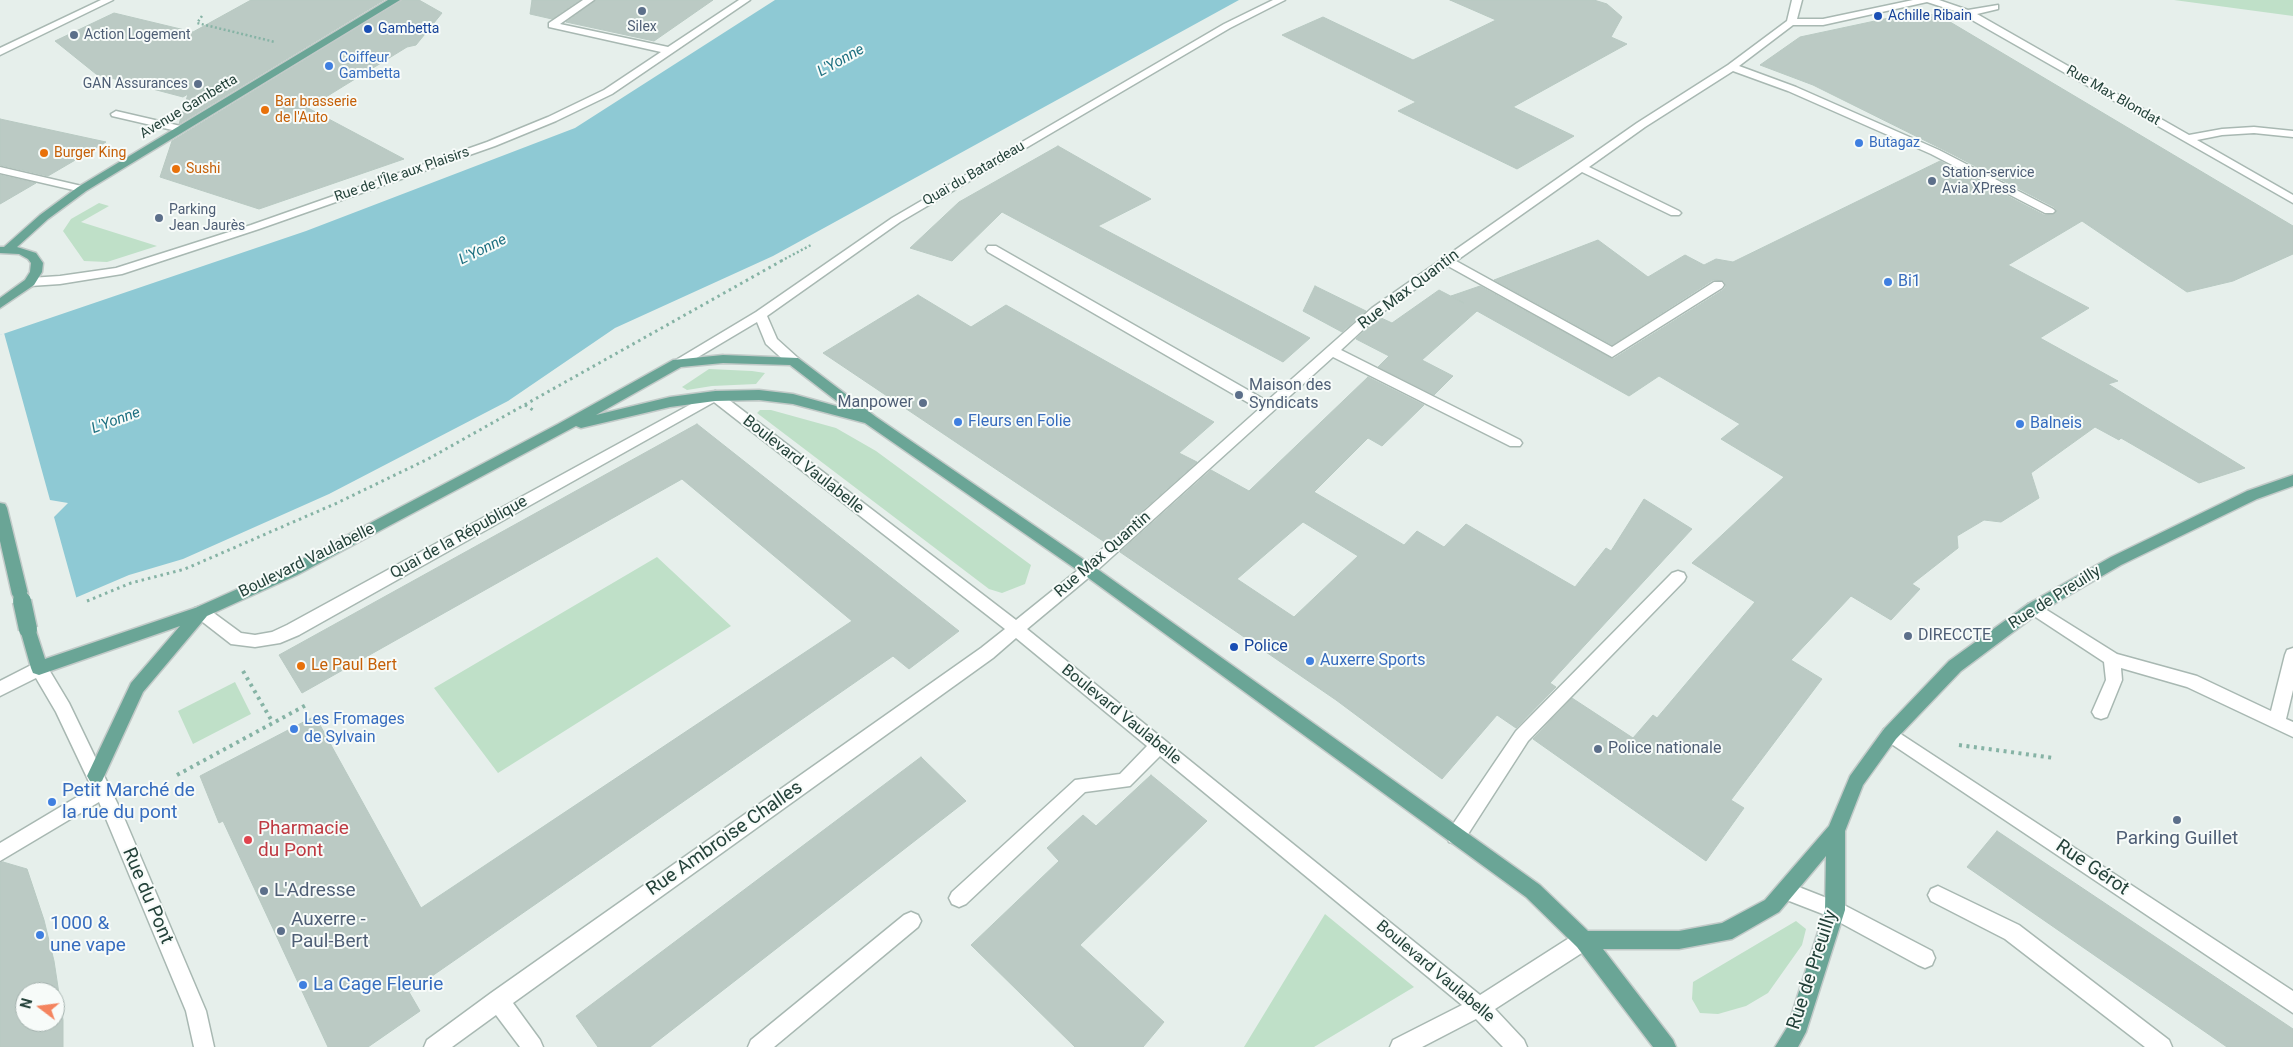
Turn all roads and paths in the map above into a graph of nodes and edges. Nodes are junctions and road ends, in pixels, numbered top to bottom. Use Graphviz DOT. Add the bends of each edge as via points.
graph roads {
  1 [pos="108,0"];
  2 [pos="395,0"];
  3 [pos="589,0"];
  4 [pos="745,0"];
  5 [pos="1280,0"];
  6 [pos="1797,0"];
  7 [pos="1927,0"];
  8 [pos="1995,7"];
  9 [pos="1967,13"];
  10 [pos="202,16"];
  11 [pos="1791,22"];
  12 [pos="279,42"];
  13 [pos="674,49"];
  14 [pos="0,52"];
  15 [pos="1732,67"];
  16 [pos="116,114"];
  17 [pos="181,129"];
  18 [pos="2293,134"];
  19 [pos="2187,139"];
  20 [pos="1581,167"];
  21 [pos="0,170"];
  22 [pos="82,188"];
  23 [pos="2293,200"];
  24 [pos="2049,211"];
  25 [pos="1675,213"];
  26 [pos="819,241"];
  27 [pos="992,248"];
  28 [pos="3,250"];
  29 [pos="1447,261"];
  30 [pos="30,282"];
  31 [pos="1718,285"];
  32 [pos="0,304"];
  33 [pos="760,315"];
  34 [pos="1332,350"];
  35 [pos="793,361"];
  36 [pos="678,363"];
  37 [pos="715,396"];
  38 [pos="525,405"];
  39 [pos="1268,408"];
  40 [pos="526,414"];
  41 [pos="871,420"];
  42 [pos="563,427"];
  43 [pos="1515,443"];
  44 [pos="2293,480"];
  45 [pos="0,508"];
  46 [pos="1088,570"];
  47 [pos="1678,577"];
  48 [pos="87,601"];
  49 [pos="2034,608"];
  50 [pos="201,612"];
  51 [pos="1017,630"];
  52 [pos="2293,655"];
  53 [pos="2112,659"];
  54 [pos="39,668"];
  55 [pos="243,671"];
  56 [pos="0,689"];
  57 [pos="308,704"];
  58 [pos="2101,712"];
  59 [pos="2277,721"];
  60 [pos="273,723"];
  61 [pos="2293,730"];
  62 [pos="1890,734"];
  63 [pos="1953,744"];
  64 [pos="1159,746"];
  65 [pos="2054,758"];
  66 [pos="176,775"];
  67 [pos="99,783"];
  68 [pos="1836,831"];
  69 [pos="1456,836"];
  70 [pos="0,853"];
  71 [pos="1786,891"];
  72 [pos="1938,896"];
  73 [pos="959,898"];
  74 [pos="1834,910"];
  75 [pos="911,920"];
  76 [pos="1584,940"];
  77 [pos="1925,958"];
  78 [pos="498,1000"];
  79 [pos="2293,1003"];
  80 [pos="1479,1007"];
  81 [pos="204,1047"];
  82 [pos="434,1047"];
  83 [pos="533,1047"];
  84 [pos="758,1047"];
  85 [pos="1400,1047"];
  86 [pos="1517,1047"];
  87 [pos="1666,1047"];
  88 [pos="1785,1047"];
  89 [pos="2162,1047"];
  1 -- 14 [label="street"];
  2 -- 17 [label="main road, Avenue Gambetta"];
  3 -- 13 [label="street" via="552,25"];
  4 -- 13 [label="street, Rue de l'Île aux Plaisirs"];
  5 -- 33 [label="street, Quai du Batardeau" via="1227,26 896,220"];
  6 -- 11 [label="street"];
  7 -- 9 [label="street, Rue Max Blondat"];
  7 -- 11 [label="street" via="1823,22"];
  8 -- 9 [label="street"];
  9 -- 19 [label="street, Rue Max Blondat"];
  10 -- 12 [label="path" via="197,23"];
  11 -- 15 [label="street, Rue Max Quantin"];
  13 -- 30 [label="street, Rue de l'Île aux Plaisirs" via="608,92 491,144 255,227 126,268"];
  15 -- 20 [label="street, Rue Max Quantin"];
  15 -- 24 [label="street" via="1792,89 1935,152"];
  16 -- 17 [label="street"];
  17 -- 22 [label="main road, Avenue Gambetta"];
  18 -- 19 [label="street" via="2254,130"];
  19 -- 23 [label="street, Rue Max Blondat"];
  20 -- 25 [label="street"];
  20 -- 29 [label="street, Rue Max Quantin"];
  21 -- 22 [label="street"];
  22 -- 28 [label="main road, Avenue Gambetta"];
  26 -- 38 [label="path"];
  27 -- 39 [label="street"];
  28 -- 30 [label="main road" via="21,251 32,256 37,263"];
  29 -- 31 [label="street" via="1612,353"];
  29 -- 34 [label="street, Rue Max Quantin" via="1376,311"];
  30 -- 32 [label="main road"];
  33 -- 35 [label="street, Boulevard Vaulabelle" via="771,341"];
  33 -- 36 [label="street, Quai du Batardeau"];
  34 -- 39 [label="street, Rue Max Quantin"];
  34 -- 43 [label="street"];
  35 -- 36 [label="main road, Boulevard Vaulabelle" via="723,359"];
  35 -- 41 [label="main road, Boulevard Vaulabelle"];
  36 -- 42 [label="main road, Boulevard Vaulabelle"];
  37 -- 41 [label="main road, Boulevard Vaulabelle" via="759,395 792,399"];
  37 -- 42 [label="main road, Boulevard Vaulabelle" via="670,402"];
  37 -- 50 [label="street, Quai de la République" via="274,638 237,639"];
  37 -- 51 [label="street, Boulevard Vaulabelle"];
  38 -- 40 [label="path" via="533,410"];
  38 -- 48 [label="path" via="428,459 337,503 185,569 131,583"];
  39 -- 46 [label="street, Rue Max Quantin"];
  41 -- 46 [label="main road, Boulevard Vaulabelle"];
  42 -- 50 [label="main road, Boulevard Vaulabelle" via="292,571"];
  44 -- 49 [label="main road, Rue de Preuilly" via="2252,495 2116,561"];
  45 -- 54 [label="main road, bridge"];
  46 -- 51 [label="street, Rue Max Quantin"];
  46 -- 69 [label="main road, Boulevard Vaulabelle"];
  47 -- 69 [label="street" via="1522,736"];
  49 -- 53 [label="street"];
  49 -- 62 [label="main road, Rue de Preuilly" via="1955,666"];
  50 -- 54 [label="main road, Boulevard Vaulabelle"];
  50 -- 67 [label="main road" via="137,688"];
  51 -- 64 [label="street, Boulevard Vaulabelle"];
  51 -- 78 [label="street, Rue Ambroise Challes"];
  52 -- 59 [label="street"];
  53 -- 58 [label="street" via="2114,680"];
  53 -- 59 [label="street" via="2191,681"];
  54 -- 56 [label="street"];
  54 -- 67 [label="street, Rue du Pont" via="63,708"];
  55 -- 60 [label="path"];
  57 -- 60 [label="path"];
  59 -- 61 [label="street"];
  60 -- 66 [label="path"];
  62 -- 68 [label="main road, Rue de Preuilly" via="1856,781"];
  62 -- 79 [label="street, Rue Gérot"];
  63 -- 65 [label="path"];
  64 -- 73 [label="street" via="1124,781 1081,785"];
  64 -- 80 [label="street, Boulevard Vaulabelle"];
  67 -- 70 [label="street"];
  67 -- 81 [label="street, Rue du Pont" via="196,1011"];
  68 -- 71 [label="main road, Rue de Preuilly"];
  68 -- 74 [label="main road, Rue de Preuilly"];
  69 -- 76 [label="main road, Boulevard Vaulabelle" via="1532,891"];
  71 -- 74 [label="street"];
  71 -- 76 [label="main road, Rue de Preuilly" via="1772,906 1725,932 1680,940"];
  72 -- 89 [label="street" via="2012,932"];
  74 -- 77 [label="street"];
  74 -- 88 [label="main road, Rue de Preuilly" via="1796,1032"];
  75 -- 84 [label="street"];
  76 -- 80 [label="street"];
  76 -- 87 [label="main road, Boulevard Vaulabelle"];
  78 -- 82 [label="street, Rue Ambroise Challes"];
  78 -- 83 [label="street"];
  80 -- 85 [label="street"];
  80 -- 86 [label="street, Boulevard Vaulabelle"];
}
